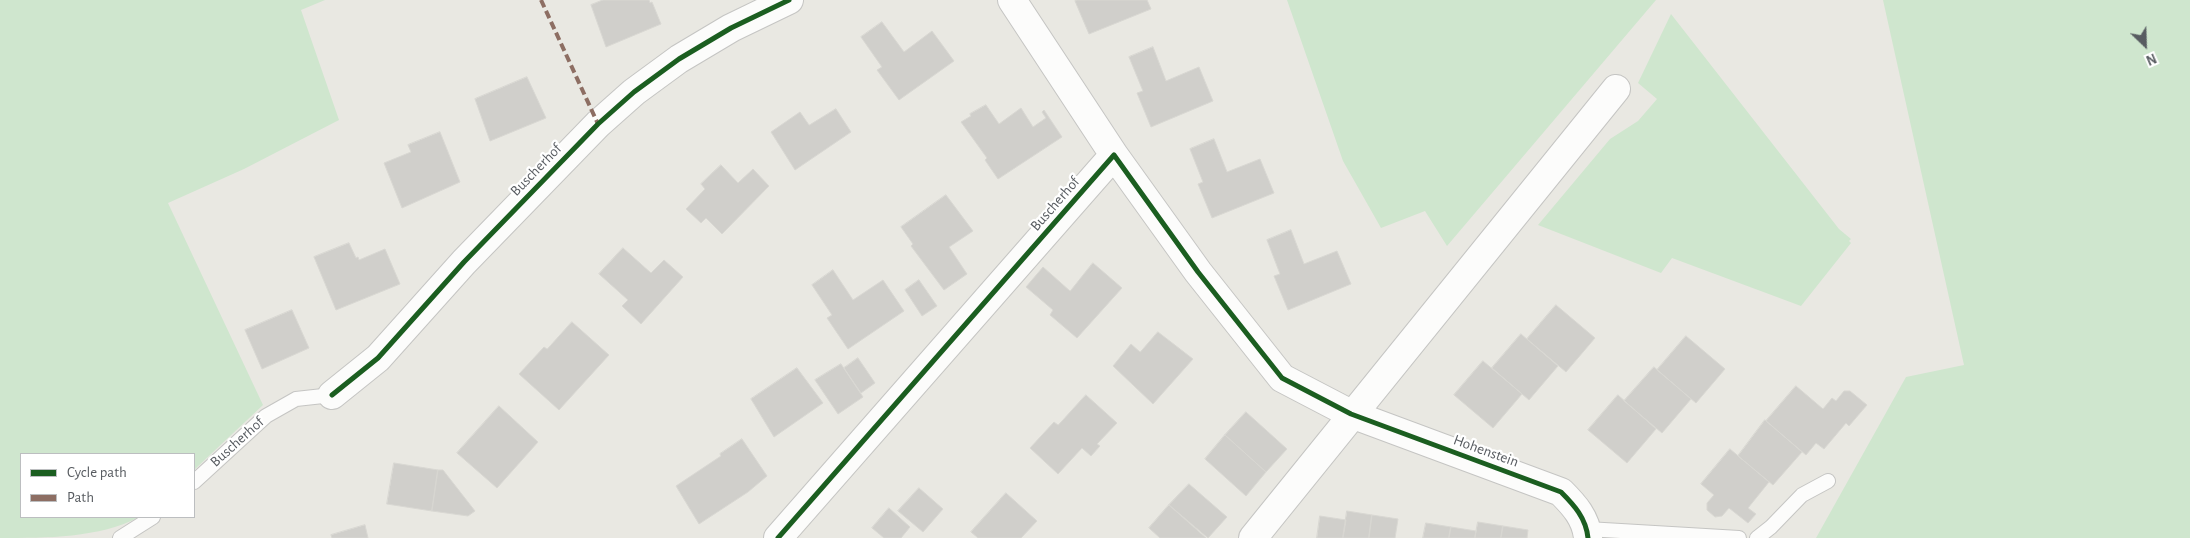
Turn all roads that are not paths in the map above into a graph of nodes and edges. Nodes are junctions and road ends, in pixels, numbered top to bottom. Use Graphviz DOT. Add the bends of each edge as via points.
graph roads {
  1 [pos="789,0"];
  2 [pos="1012,0"];
  3 [pos="1616,89"];
  4 [pos="1114,156"];
  5 [pos="332,395"];
  6 [pos="1352,414"];
  7 [pos="1828,480"];
  8 [pos="195,481"];
  9 [pos="151,518"];
  10 [pos="1588,534"];
  11 [pos="120,538"];
  12 [pos="778,538"];
  13 [pos="1253,538"];
  14 [pos="1739,538"];
  15 [pos="1757,538"];
  1 -- 5 [label="street, Buscherhof" via="731,28 679,59 612,111 464,262 378,358"];
  2 -- 4 [label="street"];
  3 -- 6 [label="street"];
  4 -- 6 [label="street" via="1198,272 1282,378"];
  4 -- 12 [label="street, Buscherhof"];
  5 -- 8 [label="lane, Buscherhof" via="296,399 266,416"];
  6 -- 10 [label="street, Hohenstein" via="1561,492 1577,508"];
  6 -- 13 [label="street"];
  7 -- 15 [label="lane" via="1802,495"];
  9 -- 11 [label="lane"];
  10 -- 14 [label="lane"];
}
